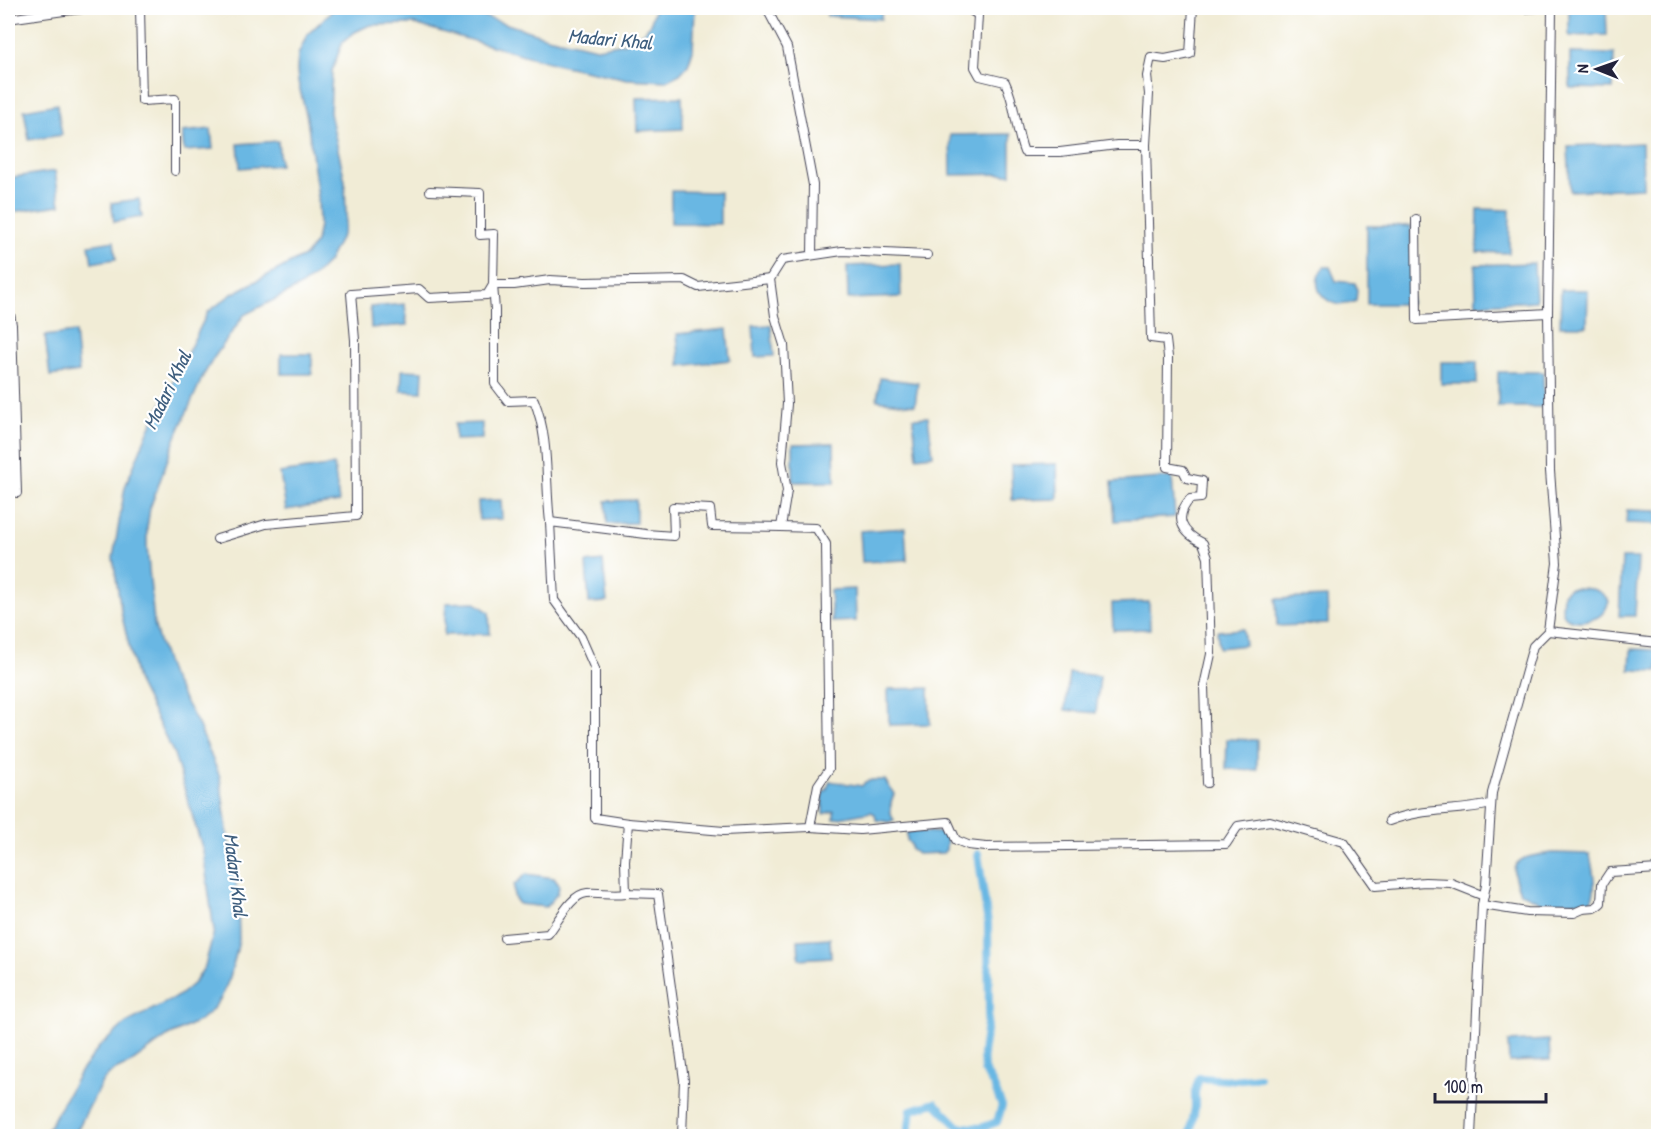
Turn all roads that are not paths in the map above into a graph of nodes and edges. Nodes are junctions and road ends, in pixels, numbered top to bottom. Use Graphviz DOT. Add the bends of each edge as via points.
graph roads {
  1 [pos="92,8"];
  2 [pos="140,8"];
  3 [pos="769,8"];
  4 [pos="967,8"];
  5 [pos="1193,8"];
  6 [pos="1476,8"];
  7 [pos="1538,8"];
  8 [pos="1552,8"];
  9 [pos="63,9"];
  10 [pos="8,19"];
  11 [pos="1146,145"];
  12 [pos="175,171"];
  13 [pos="430,191"];
  14 [pos="1416,219"];
  15 [pos="812,254"];
  16 [pos="927,255"];
  17 [pos="770,279"];
  18 [pos="493,285"];
  19 [pos="8,303"];
  20 [pos="1548,313"];
  21 [pos="10,353"];
  22 [pos="17,493"];
  23 [pos="550,522"];
  24 [pos="781,527"];
  25 [pos="217,540"];
  26 [pos="1548,631"];
  27 [pos="1659,644"];
  28 [pos="1207,783"];
  29 [pos="1491,804"];
  30 [pos="1389,821"];
  31 [pos="628,823"];
  32 [pos="810,827"];
  33 [pos="1659,869"];
  34 [pos="626,893"];
  35 [pos="1484,896"];
  36 [pos="1482,905"];
  37 [pos="504,938"];
  38 [pos="682,1137"];
  39 [pos="1471,1137"];
  1 -- 9 [label="street"];
  2 -- 12 [label="street" via="142,101 175,99"];
  3 -- 15 [label="street" via="786,47 813,185"];
  4 -- 11 [label="street" via="978,15 975,67 980,76 1005,82 1012,95 1024,152"];
  5 -- 11 [label="street" via="1190,54 1165,59 1151,57"];
  6 -- 7 [label="street"];
  8 -- 20 [label="street"];
  9 -- 10 [label="street"];
  11 -- 28 [label="street" via="1151,338 1166,340 1168,357 1167,466 1183,471 1186,478 1202,481 1202,498 1191,499 1182,517 1185,532 1203,543 1208,557 1211,654 1204,686"];
  13 -- 18 [label="street" via="480,193 480,235 494,234"];
  14 -- 20 [label="street" via="1417,320"];
  15 -- 16 [label="street" via="842,251"];
  15 -- 17 [label="street" via="782,260"];
  17 -- 18 [label="street" via="698,287 684,280 550,280"];
  17 -- 24 [label="street" via="784,345 787,404 782,462 788,490"];
  18 -- 23 [label="street" via="495,384 508,401 534,400 539,411 547,452"];
  18 -- 25 [label="street" via="487,296 429,298 419,289 351,294 356,516 266,524"];
  19 -- 21 [label="street" via="12,325"];
  20 -- 26 [label="street" via="1550,471 1557,563"];
  21 -- 22 [label="street"];
  23 -- 24 [label="street" via="674,536 673,507 710,509 712,526"];
  23 -- 31 [label="street" via="554,600 581,637 595,669 595,819"];
  24 -- 32 [label="street" via="816,528 826,544 829,769 818,785"];
  26 -- 27 [label="street"];
  26 -- 29 [label="street" via="1533,646"];
  29 -- 30 [label="street" via="1405,815"];
  29 -- 35 [label="street"];
  31 -- 32 [label="street" via="724,831"];
  31 -- 34 [label="street"];
  32 -- 35 [label="street" via="860,830 948,822 956,840 968,845 1122,846 1226,844 1238,826 1270,821 1344,842 1375,886 1451,883"];
  33 -- 36 [label="street" via="1610,872 1602,884 1601,903 1574,913 1527,912"];
  34 -- 37 [label="street" via="584,893 572,899 548,934"];
  34 -- 38 [label="street" via="658,894 684,1080"];
  35 -- 36 [label="street"];
  36 -- 39 [label="street"];
}
